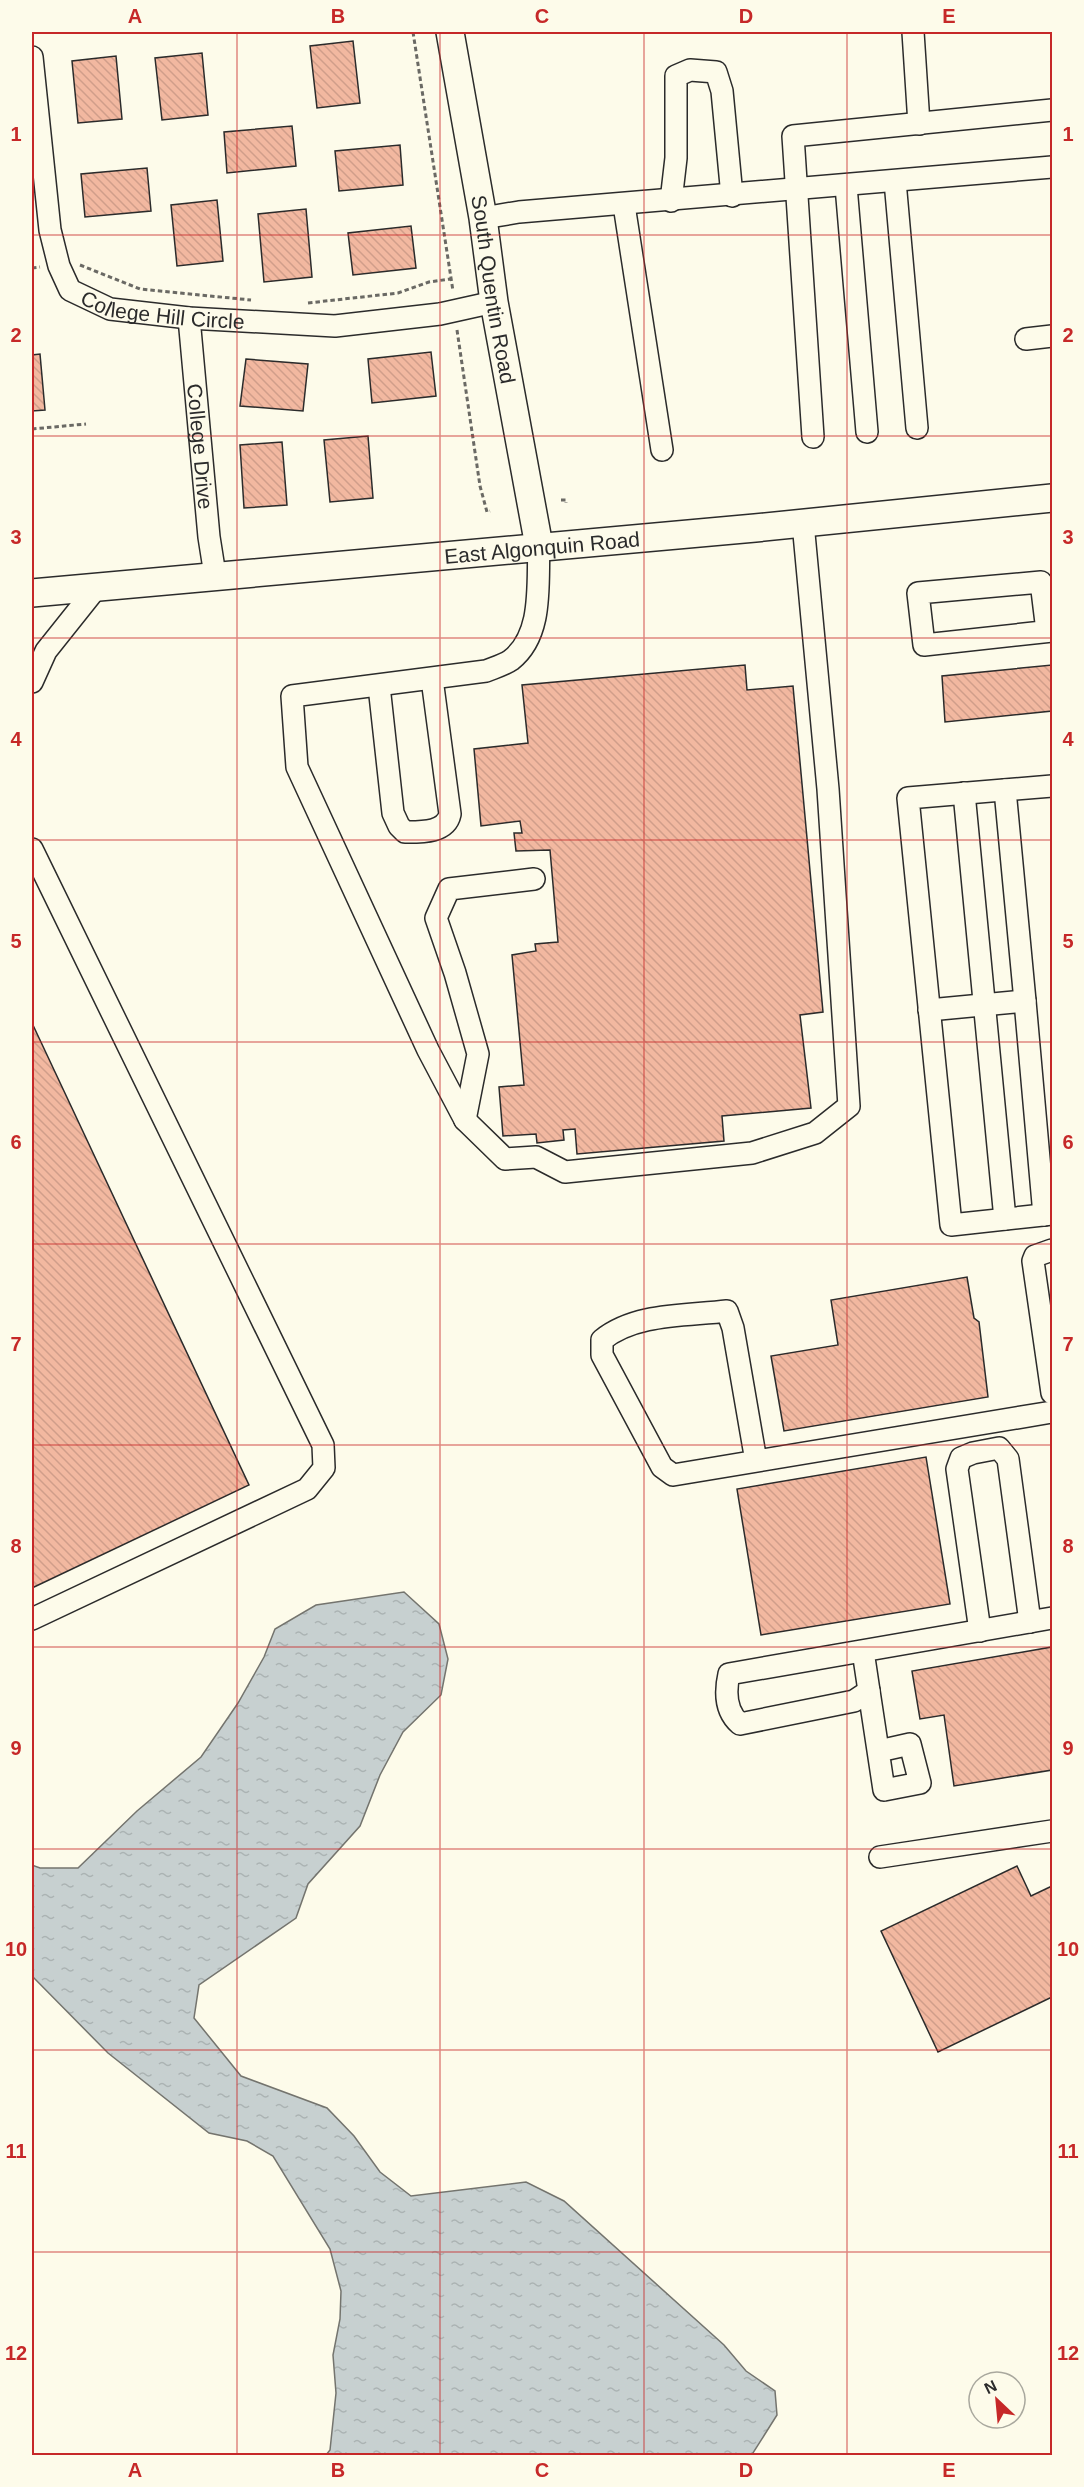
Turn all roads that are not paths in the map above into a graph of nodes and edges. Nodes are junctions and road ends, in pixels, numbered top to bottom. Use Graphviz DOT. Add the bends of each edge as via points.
graph roads {
  1 [pos="450,32"];
  2 [pos="913,32"];
  3 [pos="32,57"];
  4 [pos="1053,111"];
  5 [pos="919,124"];
  6 [pos="1053,167"];
  7 [pos="896,181"];
  8 [pos="846,186"];
  9 [pos="795,190"];
  10 [pos="732,196"];
  11 [pos="671,201"];
  12 [pos="624,206"];
  13 [pos="483,218"];
  14 [pos="494,302"];
  15 [pos="189,318"];
  16 [pos="1053,336"];
  17 [pos="1026,339"];
  18 [pos="917,428"];
  19 [pos="867,432"];
  20 [pos="813,437"];
  21 [pos="662,450"];
  22 [pos="1053,498"];
  23 [pos="803,523"];
  24 [pos="539,546"];
  25 [pos="215,575"];
  26 [pos="97,587"];
  27 [pos="32,593"];
  28 [pos="1050,631"];
  29 [pos="432,679"];
  30 [pos="32,682"];
  31 [pos="379,686"];
  32 [pos="1053,786"];
  33 [pos="1005,790"];
  34 [pos="964,793"];
  35 [pos="32,849"];
  36 [pos="534,879"];
  37 [pos="1025,1001"];
  38 [pos="983,1005"];
  39 [pos="929,1010"];
  40 [pos="465,1120"];
  41 [pos="1048,1215"];
  42 [pos="1005,1219"];
  43 [pos="1053,1250"];
  44 [pos="1053,1394"];
  45 [pos="1053,1412"];
  46 [pos="756,1461"];
  47 [pos="1053,1618"];
  48 [pos="32,1619"];
  49 [pos="1030,1622"];
  50 [pos="980,1631"];
  51 [pos="863,1651"];
  52 [pos="869,1691"];
  53 [pos="879,1751"];
  54 [pos="1053,1831"];
  55 [pos="880,1857"];
  1 -- 13 [label="main road, South Quentin Road"];
  2 -- 5 [label="street"];
  3 -- 15 [label="street, College Hill Circle" via="50,230 70,290 110,309"];
  4 -- 5 [label="street"];
  5 -- 9 [label="street" via="793,136"];
  6 -- 7 [label="street"];
  7 -- 8 [label="street"];
  7 -- 18 [label="street"];
  8 -- 9 [label="street"];
  8 -- 19 [label="street"];
  9 -- 10 [label="street"];
  9 -- 20 [label="street"];
  10 -- 11 [label="street"];
  10 -- 11 [label="street" via="722,91 716,72 690,70 676,76 676,158"];
  11 -- 12 [label="street"];
  12 -- 13 [label="street"];
  12 -- 21 [label="street"];
  13 -- 14 [label="main road, South Quentin Road"];
  14 -- 15 [label="street, College Hill Circle" via="440,314 335,326"];
  14 -- 24 [label="main road, South Quentin Road"];
  15 -- 25 [label="street, College Drive"];
  16 -- 17 [label="street"];
  22 -- 23 [label="main road, East Algonquin Road"];
  23 -- 24 [label="main road, East Algonquin Road"];
  23 -- 40 [label="street" via="828,789 849,1106 815,1132 752,1153 565,1172 536,1157 505,1160"];
  24 -- 25 [label="main road, East Algonquin Road"];
  24 -- 29 [label="street" via="536,613 530,637 511,660 486,671"];
  25 -- 26 [label="main road, East Algonquin Road"];
  26 -- 27 [label="main road, East Algonquin Road"];
  26 -- 30 [label="street" via="46,651"];
  28 -- 28 [label="street" via="1041,582 918,593 924,645"];
  29 -- 31 [label="street"];
  29 -- 31 [label="street" via="450,814 443,827 418,832 405,832 393,813"];
  31 -- 40 [label="street" via="292,696 297,767 428,1050"];
  32 -- 33 [label="street"];
  33 -- 34 [label="street"];
  33 -- 37 [label="street"];
  34 -- 38 [label="street"];
  34 -- 39 [label="street" via="908,798"];
  35 -- 48 [label="street" via="324,1445 324,1468 308,1490"];
  36 -- 40 [label="street" via="449,889 436,918 478,1053"];
  37 -- 38 [label="street"];
  37 -- 41 [label="street"];
  38 -- 39 [label="street"];
  38 -- 42 [label="street"];
  39 -- 42 [label="street" via="951,1225"];
  41 -- 42 [label="street"];
  43 -- 44 [label="street" via="1035,1256 1034,1261"];
  45 -- 46 [label="street"];
  46 -- 46 [label="street" via="673,1475 662,1467 602,1355 602,1340 614,1330 639,1321 727,1311"];
  47 -- 49 [label="street"];
  49 -- 50 [label="street"];
  49 -- 50 [label="street" via="1008,1459 999,1448 973,1452 961,1458 957,1469"];
  50 -- 51 [label="street"];
  51 -- 52 [label="street"];
  51 -- 52 [label="street" via="729,1674 725,1689 731,1716 740,1724 854,1701"];
  52 -- 53 [label="street"];
  54 -- 55 [label="street"];
}
